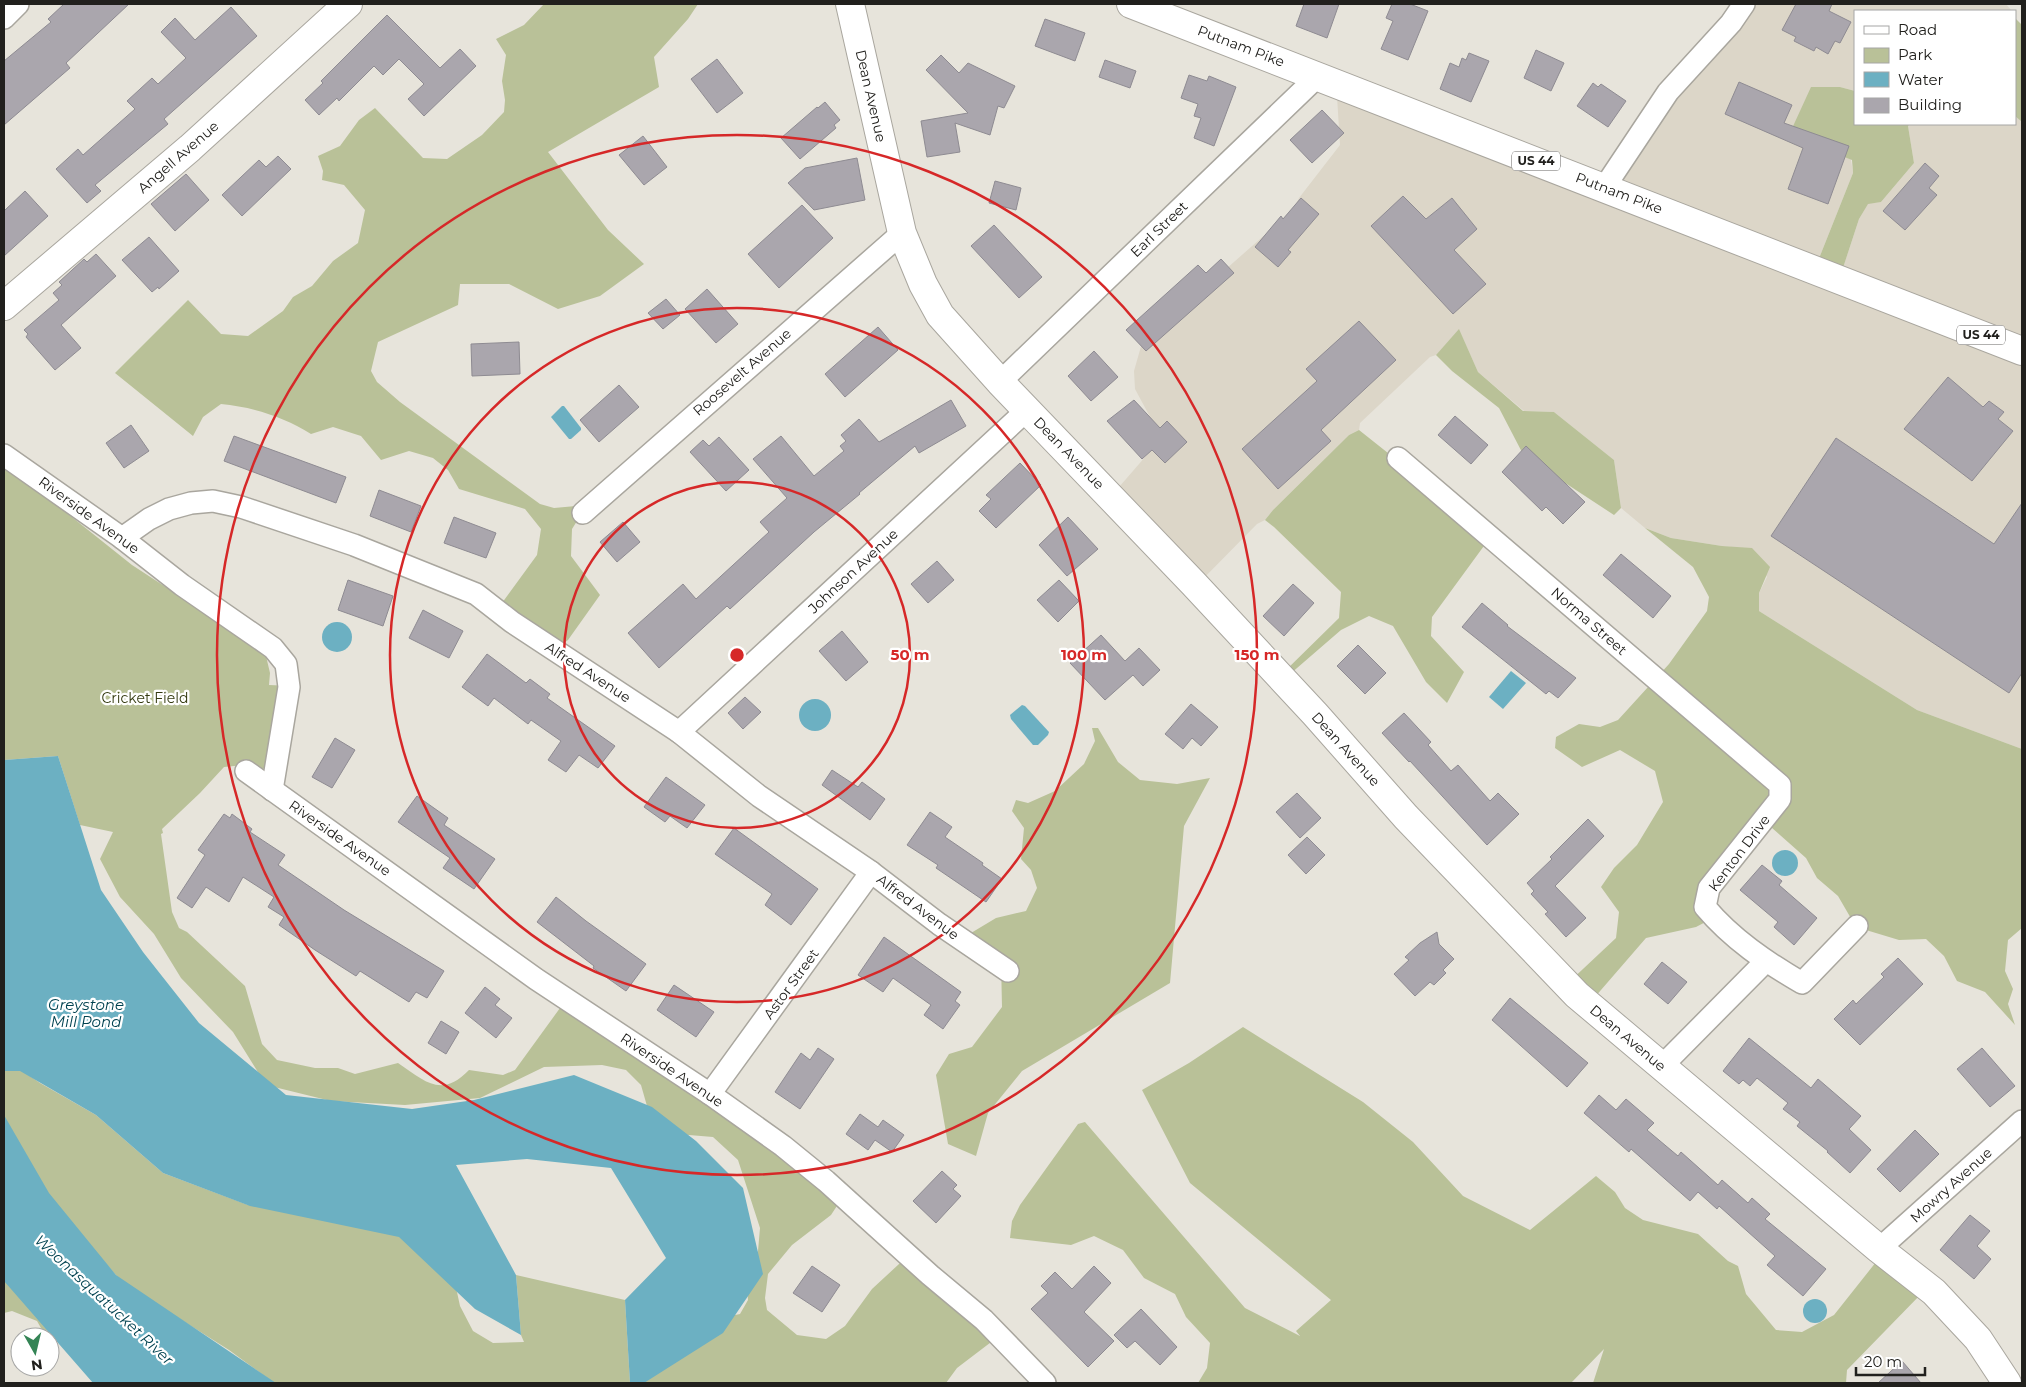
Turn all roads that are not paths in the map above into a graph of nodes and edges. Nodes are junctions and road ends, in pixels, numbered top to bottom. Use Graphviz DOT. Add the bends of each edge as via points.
graph roads {
  1 [pos="18,4"];
  2 [pos="348,4"];
  3 [pos="850,4"];
  4 [pos="1131,4"];
  5 [pos="1744,4"];
  6 [pos="4,18"];
  7 [pos="1318,76"];
  8 [pos="1604,188"];
  9 [pos="902,233"];
  10 [pos="4,306"];
  11 [pos="2022,350"];
  12 [pos="1000,382"];
  13 [pos="1028,410"];
  14 [pos="4,454"];
  15 [pos="1398,458"];
  16 [pos="583,512"];
  17 [pos="122,538"];
  18 [pos="679,732"];
  19 [pos="246,771"];
  20 [pos="1780,785"];
  21 [pos="272,790"];
  22 [pos="871,872"];
  23 [pos="1857,926"];
  24 [pos="1765,962"];
  25 [pos="1008,971"];
  26 [pos="1662,1066"];
  27 [pos="710,1094"];
  28 [pos="2022,1121"];
  29 [pos="1879,1249"];
  30 [pos="1045,1383"];
  31 [pos="2006,1383"];
  1 -- 6 [label="street"];
  2 -- 10 [label="street, Angell Avenue" via="193,145"];
  3 -- 9 [label="street, Dean Avenue"];
  4 -- 7 [label="street, Putnam Pike / US 44"];
  5 -- 8 [label="street" via="1668,92"];
  7 -- 8 [label="street, Putnam Pike / US 44"];
  7 -- 12 [label="street, Earl Street"];
  8 -- 11 [label="street, Putnam Pike / US 44"];
  9 -- 12 [label="street, Dean Avenue" via="923,284 940,314"];
  9 -- 16 [label="street, Roosevelt Avenue"];
  12 -- 13 [label="street, Dean Avenue"];
  13 -- 18 [label="street, Johnson Avenue"];
  13 -- 26 [label="street, Dean Avenue" via="1315,714 1406,817 1577,995"];
  14 -- 17 [label="street, Riverside Avenue"];
  15 -- 20 [label="street, Norma Street"];
  17 -- 18 [label="street, Alfred Avenue" via="169,509 213,501 241,507 354,545 476,594 512,622"];
  17 -- 21 [label="street, Riverside Avenue" via="182,585 273,648 286,664 289,687"];
  18 -- 22 [label="street, Alfred Avenue" via="759,796"];
  19 -- 21 [label="street, Riverside Avenue"];
  20 -- 24 [label="street, Kenton Drive" via="1780,799 1710,888 1706,907"];
  21 -- 27 [label="street, Riverside Avenue" via="536,979"];
  22 -- 25 [label="street, Alfred Avenue"];
  22 -- 27 [label="street, Astor Street"];
  23 -- 24 [label="street" via="1802,983"];
  24 -- 26 [label="street"];
  26 -- 29 [label="street, Dean Avenue"];
  27 -- 30 [label="street, Riverside Avenue" via="826,1181 984,1320"];
  28 -- 29 [label="street, Mowry Avenue"];
  29 -- 31 [label="street, Dean Avenue" via="1934,1292 1978,1339"];
}
